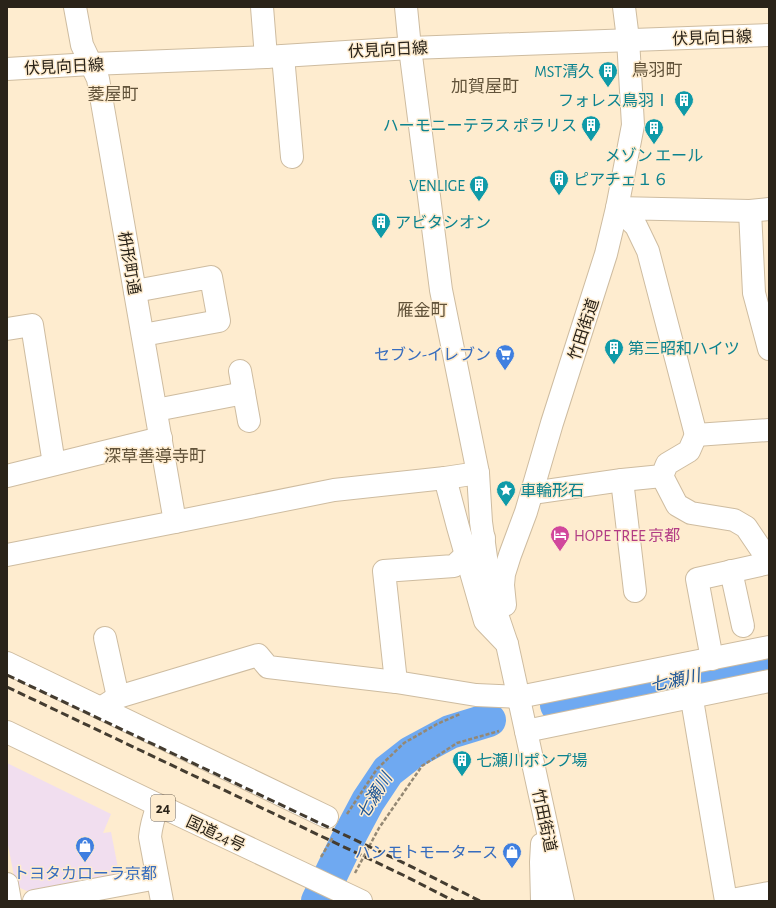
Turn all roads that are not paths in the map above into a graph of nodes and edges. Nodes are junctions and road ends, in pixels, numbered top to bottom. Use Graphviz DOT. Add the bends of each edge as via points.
graph roads {
  1 [pos="75,7"];
  2 [pos="262,7"];
  3 [pos="406,7"];
  4 [pos="624,7"];
  5 [pos="769,35"];
  6 [pos="628,40"];
  7 [pos="410,48"];
  8 [pos="275,56"];
  9 [pos="92,64"];
  10 [pos="7,69"];
  11 [pos="292,157"];
  12 [pos="617,208"];
  13 [pos="759,210"];
  14 [pos="135,291"];
  15 [pos="7,329"];
  16 [pos="143,335"];
  17 [pos="769,349"];
  18 [pos="240,371"];
  19 [pos="244,393"];
  20 [pos="156,410"];
  21 [pos="250,420"];
  22 [pos="769,430"];
  23 [pos="696,435"];
  24 [pos="161,438"];
  25 [pos="54,464"];
  26 [pos="478,473"];
  27 [pos="7,476"];
  28 [pos="662,476"];
  29 [pos="445,478"];
  30 [pos="622,480"];
  31 [pos="532,493"];
  32 [pos="176,522"];
  33 [pos="520,529"];
  34 [pos="484,538"];
  35 [pos="7,555"];
  36 [pos="466,555"];
  37 [pos="769,562"];
  38 [pos="731,571"];
  39 [pos="635,591"];
  40 [pos="743,626"];
  41 [pos="105,638"];
  42 [pos="507,644"];
  43 [pos="769,647"];
  44 [pos="712,659"];
  45 [pos="7,663"];
  46 [pos="689,680"];
  47 [pos="769,681"];
  48 [pos="396,682"];
  49 [pos="518,697"];
  50 [pos="109,702"];
  51 [pos="526,731"];
  52 [pos="7,732"];
  53 [pos="158,805"];
  54 [pos="545,819"];
  55 [pos="335,824"];
  56 [pos="157,878"];
  57 [pos="7,884"];
  58 [pos="769,892"];
  59 [pos="340,893"];
  60 [pos="10,901"];
  61 [pos="34,901"];
  62 [pos="162,901"];
  63 [pos="542,901"];
  64 [pos="563,901"];
  65 [pos="726,901"];
  1 -- 9 [label="main road, 枡形町通" via="82,45"];
  2 -- 8 [label="main road"];
  3 -- 7 [label="main road, 竹田街道"];
  4 -- 6 [label="main road, 竹田街道"];
  5 -- 6 [label="main road, 伏見向日線"];
  6 -- 7 [label="main road, 伏見向日線"];
  6 -- 12 [label="main road, 竹田街道" via="633,125"];
  7 -- 8 [label="main road, 伏見向日線"];
  7 -- 26 [label="main road, 竹田街道" via="441,290"];
  8 -- 9 [label="main road, 伏見向日線"];
  8 -- 11 [label="main road"];
  9 -- 10 [label="main road, 伏見向日線"];
  9 -- 14 [label="main road, 枡形町通" via="98,79"];
  12 -- 13 [label="main road"];
  12 -- 23 [label="main road" via="636,226 648,251"];
  12 -- 31 [label="main road, 竹田街道" via="606,254"];
  13 -- 17 [label="main road" via="754,293"];
  14 -- 16 [label="main road, 枡形町通"];
  14 -- 16 [label="main road" via="211,277 219,320"];
  15 -- 25 [label="main road" via="32,325"];
  16 -- 20 [label="main road, 枡形町通"];
  18 -- 19 [label="main road"];
  19 -- 20 [label="main road"];
  19 -- 21 [label="main road"];
  20 -- 24 [label="main road, 枡形町通"];
  22 -- 23 [label="main road"];
  23 -- 28 [label="main road" via="689,452 667,464"];
  24 -- 25 [label="main road"];
  24 -- 32 [label="main road, 枡形町通"];
  25 -- 27 [label="main road"];
  26 -- 29 [label="main road"];
  26 -- 34 [label="main road, 竹田街道"];
  28 -- 30 [label="main road"];
  28 -- 37 [label="main road" via="677,504 691,513 734,520 746,527"];
  29 -- 32 [label="main road" via="334,490"];
  29 -- 36 [label="main road"];
  30 -- 31 [label="main road"];
  30 -- 39 [label="main road"];
  31 -- 33 [label="main road, 竹田街道"];
  32 -- 35 [label="main road"];
  33 -- 34 [label="main road" via="514,538 508,541"];
  33 -- 42 [label="main road, 竹田街道" via="504,574"];
  34 -- 36 [label="main road"];
  34 -- 42 [label="main road, 竹田街道" via="492,600"];
  36 -- 42 [label="main road" via="485,621"];
  36 -- 48 [label="main road" via="454,566 384,571"];
  37 -- 38 [label="main road"];
  38 -- 40 [label="main road"];
  38 -- 44 [label="main road" via="696,579"];
  41 -- 50 [label="main road"];
  42 -- 49 [label="main road, 竹田街道"];
  43 -- 44 [label="main road"];
  44 -- 46 [label="main road"];
  45 -- 50 [label="main road"];
  46 -- 47 [label="main road"];
  46 -- 49 [label="main road"];
  46 -- 51 [label="main road"];
  46 -- 65 [label="main road"];
  48 -- 49 [label="main road" via="476,695"];
  48 -- 50 [label="main road" via="268,667 258,655"];
  49 -- 51 [label="main road, 竹田街道"];
  50 -- 55 [label="main road"];
  51 -- 54 [label="main road, 竹田街道"];
  52 -- 53 [label="main road, 国道24号 / 24"];
  53 -- 56 [label="main road" via="150,837"];
  53 -- 59 [label="main road, 国道24号 / 24"];
  54 -- 63 [label="main road" via="541,862"];
  54 -- 64 [label="main road, 竹田街道"];
  56 -- 61 [label="main road"];
  56 -- 62 [label="main road"];
  57 -- 60 [label="main road"];
  58 -- 65 [label="main road"];
}
